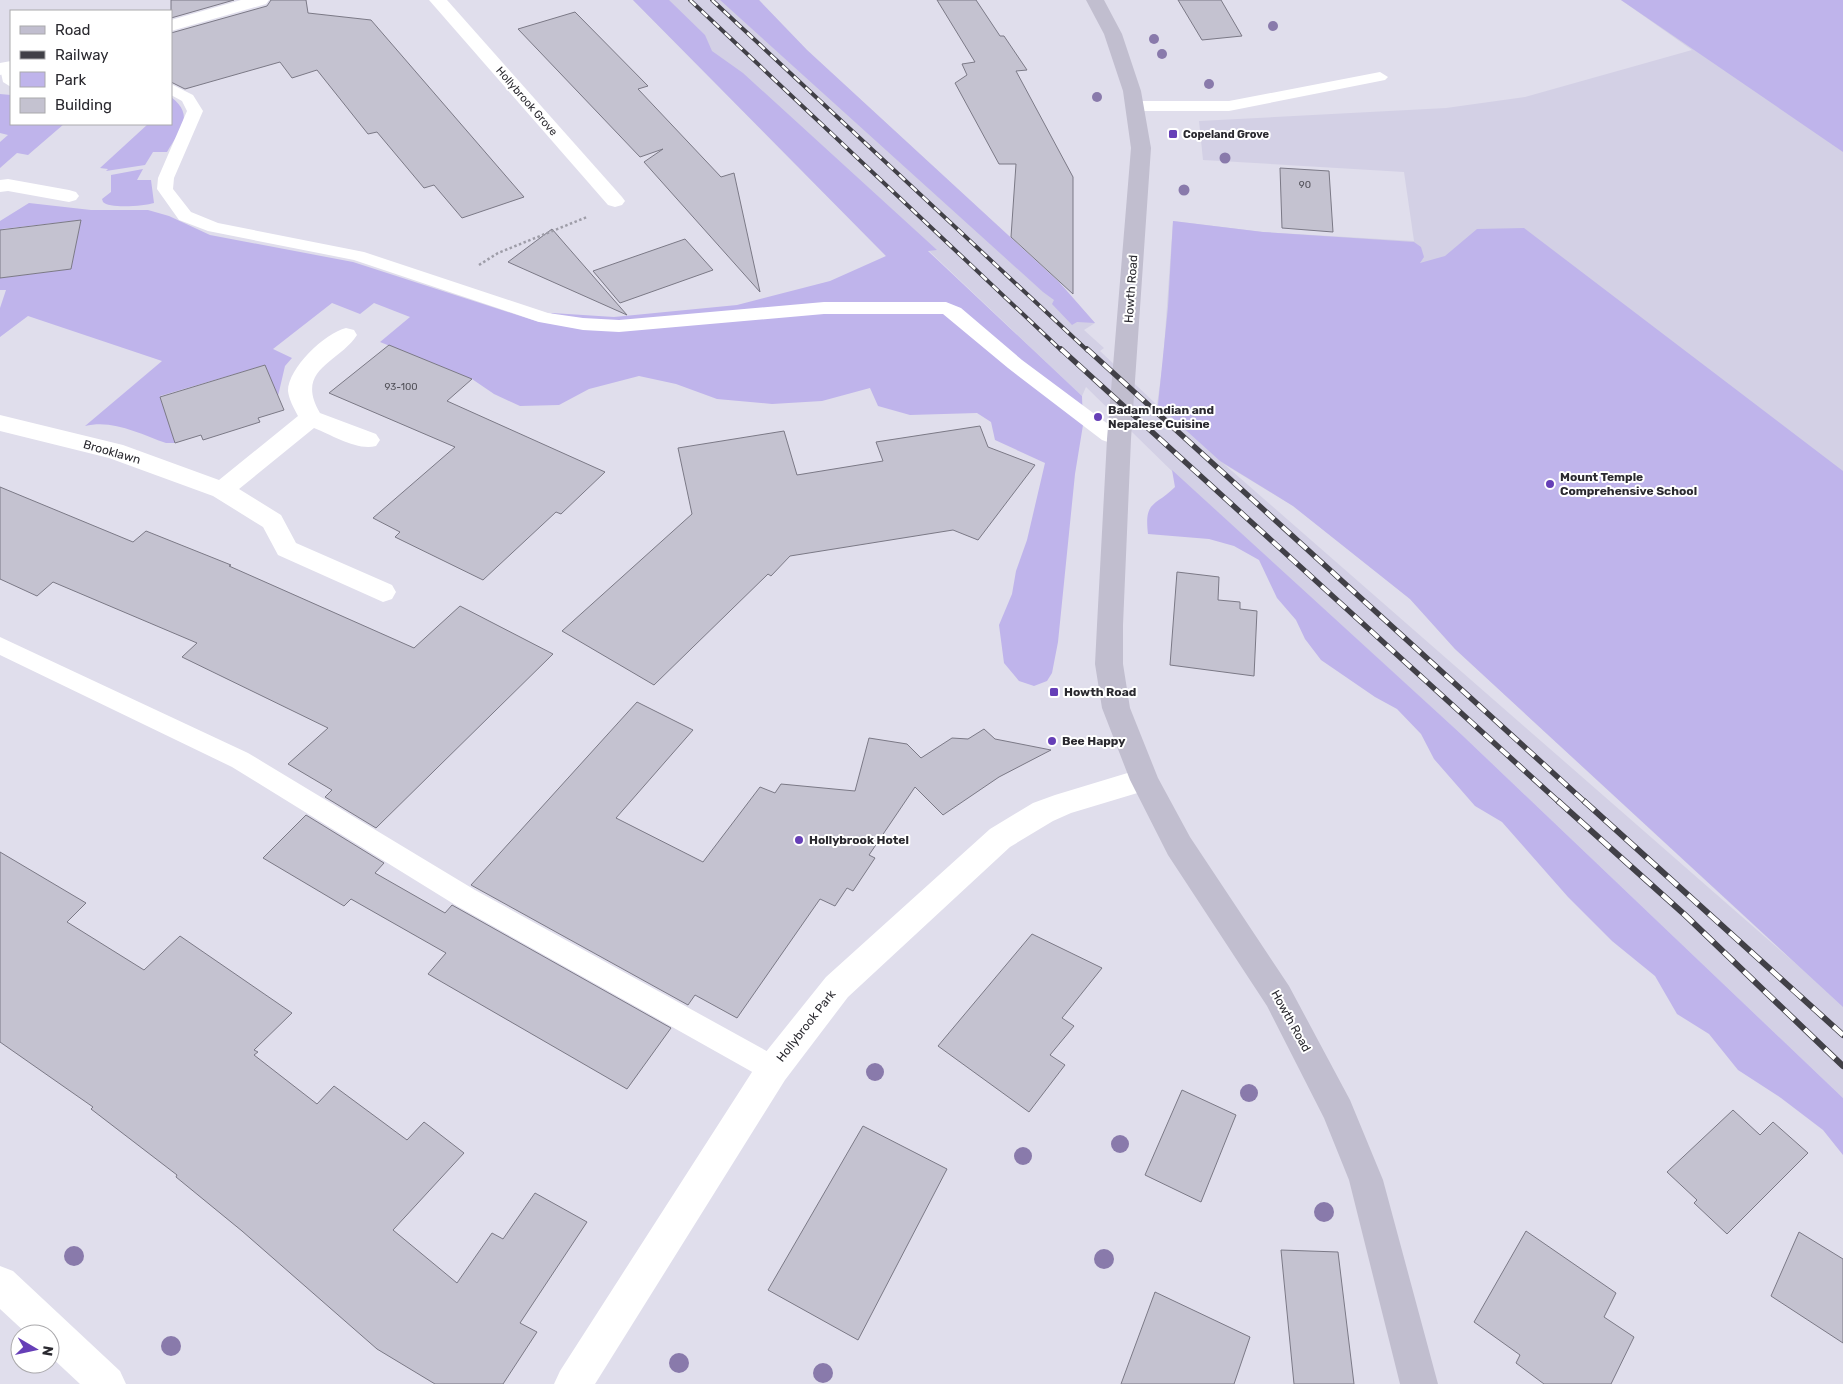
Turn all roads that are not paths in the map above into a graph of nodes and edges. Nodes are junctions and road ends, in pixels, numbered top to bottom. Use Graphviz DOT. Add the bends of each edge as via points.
graph roads {
  1 [pos="260,0"];
  2 [pos="438,0"];
  3 [pos="1095,0"];
  4 [pos="172,26"];
  5 [pos="1380,77"];
  6 [pos="172,90"];
  7 [pos="1134,106"];
  8 [pos="0,186"];
  9 [pos="69,196"];
  10 [pos="615,201"];
  11 [pos="346,335"];
  12 [pos="311,418"];
  13 [pos="0,423"];
  14 [pos="1119,439"];
  15 [pos="368,440"];
  16 [pos="222,490"];
  17 [pos="383,592"];
  18 [pos="0,645"];
  19 [pos="1144,780"];
  20 [pos="773,1069"];
  21 [pos="0,1284"];
  22 [pos="107,1384"];
  23 [pos="572,1384"];
  24 [pos="1419,1384"];
  1 -- 4 [label="street"];
  2 -- 10 [label="street, Hollybrook Grove"];
  3 -- 7 [label="main road, Howth Road" via="1113,34"];
  5 -- 7 [label="lane" via="1229,106"];
  6 -- 14 [label="lane" via="188,98 195,111 166,178 165,189 185,216 214,228 358,256 545,318 582,324 619,326 824,308 946,308 1039,382 1109,435"];
  7 -- 14 [label="main road, Howth Road" via="1141,148"];
  8 -- 9 [label="street"];
  11 -- 12 [label="street" via="307,366 301,376 304,408"];
  12 -- 15 [label="street"];
  12 -- 16 [label="street"];
  13 -- 16 [label="street, Brooklawn" via="115,451"];
  14 -- 19 [label="main road, Howth Road" via="1109,664 1116,708"];
  16 -- 17 [label="street, Brooklawn" via="272,521 287,549"];
  18 -- 20 [label="lane" via="240,760 466,898"];
  19 -- 20 [label="street, Hollybrook Park" via="1066,802 1000,838 837,987"];
  19 -- 24 [label="main road, Howth Road" via="1179,846 1278,996 1338,1110 1366,1180"];
  20 -- 23 [label="street, Hollybrook Park"];
  21 -- 22 [label="street"];
}
